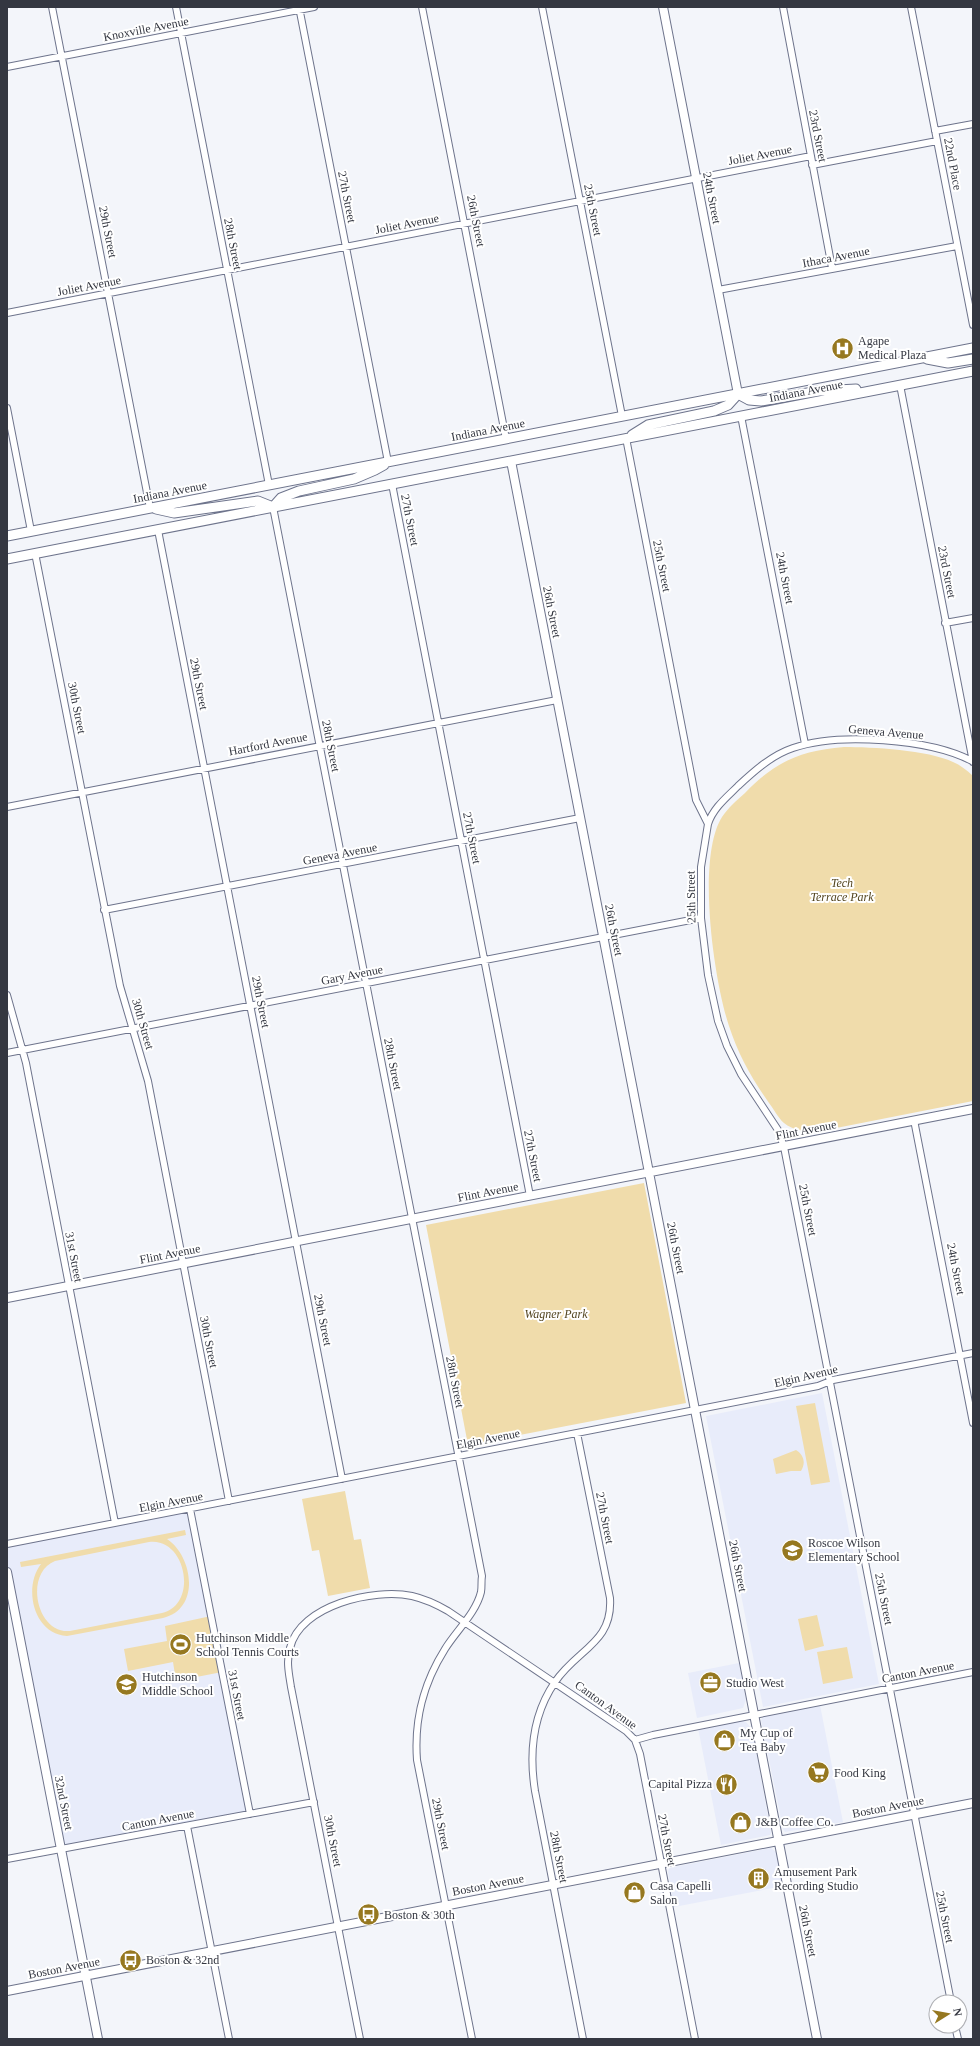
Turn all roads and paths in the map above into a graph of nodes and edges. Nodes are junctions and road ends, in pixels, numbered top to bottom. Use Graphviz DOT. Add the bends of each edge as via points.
graph roads {
  1 [pos="52,7"];
  2 [pos="176,7"];
  3 [pos="314,7"];
  4 [pos="422,7"];
  5 [pos="542,7"];
  6 [pos="662,7"];
  7 [pos="782,7"];
  8 [pos="911,7"];
  9 [pos="300,8"];
  10 [pos="181,33"];
  11 [pos="62,56"];
  12 [pos="7,67"];
  13 [pos="973,124"];
  14 [pos="935,131"];
  15 [pos="937,140"];
  16 [pos="811,156"];
  17 [pos="812,165"];
  18 [pos="696,178"];
  19 [pos="580,201"];
  20 [pos="464,224"];
  21 [pos="957,246"];
  22 [pos="346,247"];
  23 [pos="832,268"];
  24 [pos="227,270"];
  25 [pos="718,290"];
  26 [pos="108,294"];
  27 [pos="7,313"];
  28 [pos="973,326"];
  29 [pos="973,348"];
  30 [pos="921,358"];
  31 [pos="973,359"];
  32 [pos="973,371"];
  33 [pos="900,385"];
  34 [pos="738,394"];
  35 [pos="7,408"];
  36 [pos="622,416"];
  37 [pos="741,416"];
  38 [pos="626,438"];
  39 [pos="506,439"];
  40 [pos="511,461"];
  41 [pos="388,462"];
  42 [pos="392,484"];
  43 [pos="269,485"];
  44 [pos="273,507"];
  45 [pos="150,508"];
  46 [pos="158,530"];
  47 [pos="31,531"];
  48 [pos="7,536"];
  49 [pos="35,554"];
  50 [pos="7,559"];
  51 [pos="973,618"];
  52 [pos="945,623"];
  53 [pos="557,700"];
  54 [pos="438,723"];
  55 [pos="805,744"];
  56 [pos="320,746"];
  57 [pos="973,762"];
  58 [pos="204,768"];
  59 [pos="82,792"];
  60 [pos="7,807"];
  61 [pos="580,818"];
  62 [pos="708,824"];
  63 [pos="461,842"];
  64 [pos="343,865"];
  65 [pos="227,887"];
  66 [pos="104,910"];
  67 [pos="701,918"];
  68 [pos="603,937"];
  69 [pos="484,960"];
  70 [pos="366,984"];
  71 [pos="7,996"];
  72 [pos="250,1006"];
  73 [pos="133,1029"];
  74 [pos="22,1050"];
  75 [pos="7,1053"];
  76 [pos="973,1109"];
  77 [pos="914,1120"];
  78 [pos="784,1147"];
  79 [pos="649,1173"];
  80 [pos="530,1196"];
  81 [pos="412,1219"];
  82 [pos="296,1241"];
  83 [pos="183,1263"];
  84 [pos="69,1286"];
  85 [pos="7,1298"];
  86 [pos="973,1353"];
  87 [pos="960,1355"];
  88 [pos="830,1382"];
  89 [pos="695,1411"];
  90 [pos="973,1423"];
  91 [pos="577,1433"];
  92 [pos="459,1456"];
  93 [pos="342,1479"];
  94 [pos="229,1502"];
  95 [pos="190,1509"];
  96 [pos="115,1523"];
  97 [pos="7,1544"];
  98 [pos="7,1572"];
  99 [pos="464,1622"];
  100 [pos="290,1648"];
  101 [pos="973,1672"];
  102 [pos="554,1682"];
  103 [pos="890,1689"];
  104 [pos="755,1715"];
  105 [pos="635,1740"];
  106 [pos="314,1802"];
  107 [pos="973,1803"];
  108 [pos="250,1814"];
  109 [pos="914,1814"];
  110 [pos="187,1826"];
  111 [pos="778,1840"];
  112 [pos="61,1849"];
  113 [pos="7,1859"];
  114 [pos="661,1864"];
  115 [pos="553,1884"];
  116 [pos="446,1906"];
  117 [pos="338,1926"];
  118 [pos="212,1951"];
  119 [pos="86,1977"];
  120 [pos="7,1991"];
  121 [pos="949,1994"];
  122 [pos="98,2039"];
  123 [pos="229,2039"];
  124 [pos="360,2039"];
  125 [pos="472,2039"];
  126 [pos="583,2039"];
  127 [pos="695,2039"];
  128 [pos="817,2039"];
  1 -- 11 [label="street, 29th Street"];
  2 -- 10 [label="street, 28th Street"];
  3 -- 9 [label="street, Knoxville Avenue"];
  4 -- 20 [label="street, 26th Street"];
  5 -- 19 [label="street, 25th Street"];
  6 -- 18 [label="street, 24th Street"];
  7 -- 16 [label="street, 23rd Street"];
  8 -- 14 [label="street, 22nd Place"];
  9 -- 10 [label="street, Knoxville Avenue"];
  9 -- 22 [label="street, 27th Street"];
  10 -- 11 [label="street, Knoxville Avenue"];
  10 -- 24 [label="street, 28th Street"];
  11 -- 12 [label="street, Knoxville Avenue"];
  11 -- 26 [label="street, 29th Street"];
  13 -- 14 [label="street"];
  14 -- 15 [label="street, 22nd Place"];
  15 -- 17 [label="street"];
  15 -- 21 [label="street, 22nd Place"];
  16 -- 17 [label="street, 23rd Street"];
  16 -- 18 [label="street, Joliet Avenue"];
  17 -- 23 [label="street, 23rd Street"];
  18 -- 19 [label="street, Joliet Avenue"];
  18 -- 25 [label="street, 24th Street"];
  19 -- 20 [label="street, Joliet Avenue"];
  19 -- 36 [label="street, 25th Street"];
  20 -- 22 [label="street, Joliet Avenue"];
  20 -- 39 [label="street, 26th Street"];
  21 -- 23 [label="street, Ithaca Avenue"];
  21 -- 28 [label="street, 22nd Place"];
  22 -- 24 [label="street, Joliet Avenue"];
  22 -- 41 [label="street, 27th Street"];
  23 -- 25 [label="street, Ithaca Avenue"];
  24 -- 26 [label="street, Joliet Avenue"];
  24 -- 43 [label="street, 28th Street"];
  25 -- 34 [label="street, 24th Street"];
  26 -- 27 [label="street, Joliet Avenue"];
  26 -- 45 [label="street, 29th Street"];
  29 -- 30 [label="main road, Indiana Avenue"];
  30 -- 31 [label="main road" via="948,363"];
  30 -- 34 [label="main road, Indiana Avenue"];
  32 -- 33 [label="main road, Indiana Avenue"];
  33 -- 34 [label="main road" via="819,391 761,401 749,400"];
  33 -- 37 [label="main road, Indiana Avenue"];
  33 -- 52 [label="street, 23rd Street"];
  34 -- 36 [label="main road, Indiana Avenue"];
  34 -- 38 [label="main road" via="728,405 714,411 648,425"];
  35 -- 47 [label="street"];
  36 -- 39 [label="main road, Indiana Avenue"];
  37 -- 38 [label="main road, Indiana Avenue"];
  37 -- 55 [label="street, 24th Street"];
  38 -- 40 [label="main road, Indiana Avenue"];
  38 -- 62 [label="street, 25th Street" via="696,800"];
  39 -- 41 [label="main road, Indiana Avenue"];
  40 -- 42 [label="main road, Indiana Avenue"];
  40 -- 53 [label="street, 26th Street"];
  41 -- 43 [label="main road, Indiana Avenue"];
  41 -- 44 [label="main road" via="354,479 299,491 281,498"];
  42 -- 44 [label="main road, Indiana Avenue"];
  42 -- 54 [label="street, 27th Street"];
  43 -- 45 [label="main road, Indiana Avenue"];
  44 -- 45 [label="main road" via="258,501 174,513"];
  44 -- 46 [label="main road, Indiana Avenue"];
  44 -- 56 [label="street, 28th Street"];
  45 -- 47 [label="main road, Indiana Avenue"];
  46 -- 49 [label="main road, Indiana Avenue"];
  46 -- 58 [label="street, 29th Street"];
  47 -- 48 [label="main road, Indiana Avenue"];
  49 -- 50 [label="main road, Indiana Avenue"];
  49 -- 59 [label="street, 30th Street"];
  51 -- 52 [label="street"];
  52 -- 57 [label="street, 23rd Street"];
  53 -- 54 [label="street, Hartford Avenue"];
  53 -- 61 [label="street, 26th Street"];
  54 -- 56 [label="street, Hartford Avenue"];
  54 -- 63 [label="street, 27th Street"];
  55 -- 57 [label="street, Geneva Avenue" via="838,739 884,741 951,751"];
  55 -- 62 [label="street, Geneva Avenue" via="778,755 753,773 721,803"];
  56 -- 58 [label="street, Hartford Avenue"];
  56 -- 64 [label="street, 28th Street"];
  58 -- 59 [label="street, Hartford Avenue"];
  58 -- 65 [label="street, 29th Street"];
  59 -- 60 [label="street, Hartford Avenue"];
  59 -- 66 [label="street, 30th Street"];
  61 -- 63 [label="street, Geneva Avenue"];
  61 -- 68 [label="street, 26th Street"];
  62 -- 67 [label="street, 25th Street" via="701,867"];
  63 -- 64 [label="street, Geneva Avenue"];
  63 -- 69 [label="street, 27th Street"];
  64 -- 65 [label="street, Geneva Avenue"];
  64 -- 70 [label="street, 28th Street"];
  65 -- 66 [label="street, Geneva Avenue"];
  65 -- 72 [label="street, 29th Street"];
  66 -- 73 [label="street, 30th Street" via="120,986"];
  67 -- 68 [label="street, Gary Avenue"];
  67 -- 78 [label="street, 25th Street" via="708,976 718,1021 727,1046 741,1074 778,1130"];
  68 -- 69 [label="street, Gary Avenue"];
  68 -- 79 [label="street, 26th Street"];
  69 -- 70 [label="street, Gary Avenue"];
  69 -- 80 [label="street, 27th Street"];
  70 -- 72 [label="street, Gary Avenue"];
  70 -- 81 [label="street, 28th Street"];
  71 -- 74 [label="street, 31st Street"];
  72 -- 73 [label="street, Gary Avenue"];
  72 -- 82 [label="street, 29th Street"];
  73 -- 74 [label="street, Gary Avenue"];
  73 -- 83 [label="street, 30th Street" via="148,1081"];
  74 -- 75 [label="street, Gary Avenue"];
  74 -- 84 [label="street, 31st Street"];
  76 -- 77 [label="street, Flint Avenue"];
  77 -- 78 [label="street, Flint Avenue"];
  77 -- 87 [label="street, 24th Street"];
  78 -- 79 [label="street, Flint Avenue"];
  78 -- 88 [label="street, 25th Street"];
  79 -- 80 [label="street, Flint Avenue"];
  79 -- 89 [label="street, 26th Street"];
  80 -- 81 [label="street, Flint Avenue"];
  81 -- 82 [label="street, Flint Avenue"];
  81 -- 92 [label="street, 28th Street"];
  82 -- 83 [label="street, Flint Avenue"];
  82 -- 93 [label="street, 29th Street"];
  83 -- 84 [label="street, Flint Avenue"];
  83 -- 94 [label="street, 30th Street"];
  84 -- 85 [label="street, Flint Avenue"];
  84 -- 96 [label="street, 31st Street"];
  86 -- 87 [label="street, Elgin Avenue"];
  87 -- 88 [label="street, Elgin Avenue"];
  87 -- 90 [label="street, 24th Street"];
  88 -- 89 [label="street, Elgin Avenue"];
  88 -- 103 [label="street, 25th Street"];
  89 -- 91 [label="street, Elgin Avenue"];
  89 -- 104 [label="street, 26th Street"];
  91 -- 92 [label="street, Elgin Avenue"];
  91 -- 102 [label="street, 27th Street" via="610,1598 610,1611 603,1632"];
  92 -- 93 [label="street, Elgin Avenue"];
  92 -- 99 [label="street, 28th Street" via="482,1576 481,1592"];
  93 -- 94 [label="street, Elgin Avenue"];
  94 -- 95 [label="street, Elgin Avenue"];
  95 -- 96 [label="street, Elgin Avenue"];
  95 -- 108 [label="street, 31st Street"];
  96 -- 97 [label="street, Elgin Avenue"];
  98 -- 112 [label="street, 32nd Street"];
  99 -- 100 [label="street, Canton Avenue" via="435,1604 411,1596 370,1597 324,1608 297,1632"];
  99 -- 102 [label="street, Canton Avenue"];
  99 -- 116 [label="street, 29th Street" via="434,1668 420,1705 417,1724 417,1760"];
  100 -- 106 [label="street, 30th Street" via="288,1668"];
  101 -- 103 [label="street, Canton Avenue"];
  102 -- 105 [label="street, Canton Avenue" via="626,1731"];
  102 -- 115 [label="street, 28th Street" via="534,1734 532,1756 535,1791"];
  103 -- 104 [label="street, Canton Avenue"];
  103 -- 109 [label="street, 25th Street"];
  104 -- 105 [label="street, Canton Avenue"];
  104 -- 111 [label="street, 26th Street"];
  105 -- 114 [label="street, 27th Street" via="640,1754"];
  106 -- 108 [label="street, Canton Avenue"];
  106 -- 117 [label="street, 30th Street"];
  107 -- 109 [label="street, Boston Avenue"];
  108 -- 110 [label="street, Canton Avenue"];
  109 -- 111 [label="street, Boston Avenue"];
  109 -- 121 [label="street, 25th Street"];
  110 -- 112 [label="street, Canton Avenue"];
  110 -- 118 [label="street"];
  111 -- 114 [label="street, Boston Avenue"];
  111 -- 128 [label="street, 26th Street"];
  112 -- 113 [label="street, Canton Avenue"];
  112 -- 119 [label="street, 32nd Street"];
  114 -- 115 [label="street, Boston Avenue"];
  114 -- 127 [label="street, 27th Street"];
  115 -- 116 [label="street, Boston Avenue"];
  115 -- 126 [label="street, 28th Street"];
  116 -- 117 [label="street, Boston Avenue"];
  116 -- 125 [label="street, 29th Street"];
  117 -- 118 [label="street, Boston Avenue"];
  117 -- 124 [label="street, 30th Street"];
  118 -- 119 [label="street, Boston Avenue"];
  118 -- 123 [label="street"];
  119 -- 120 [label="street, Boston Avenue"];
  119 -- 122 [label="street, 32nd Street"];
}
